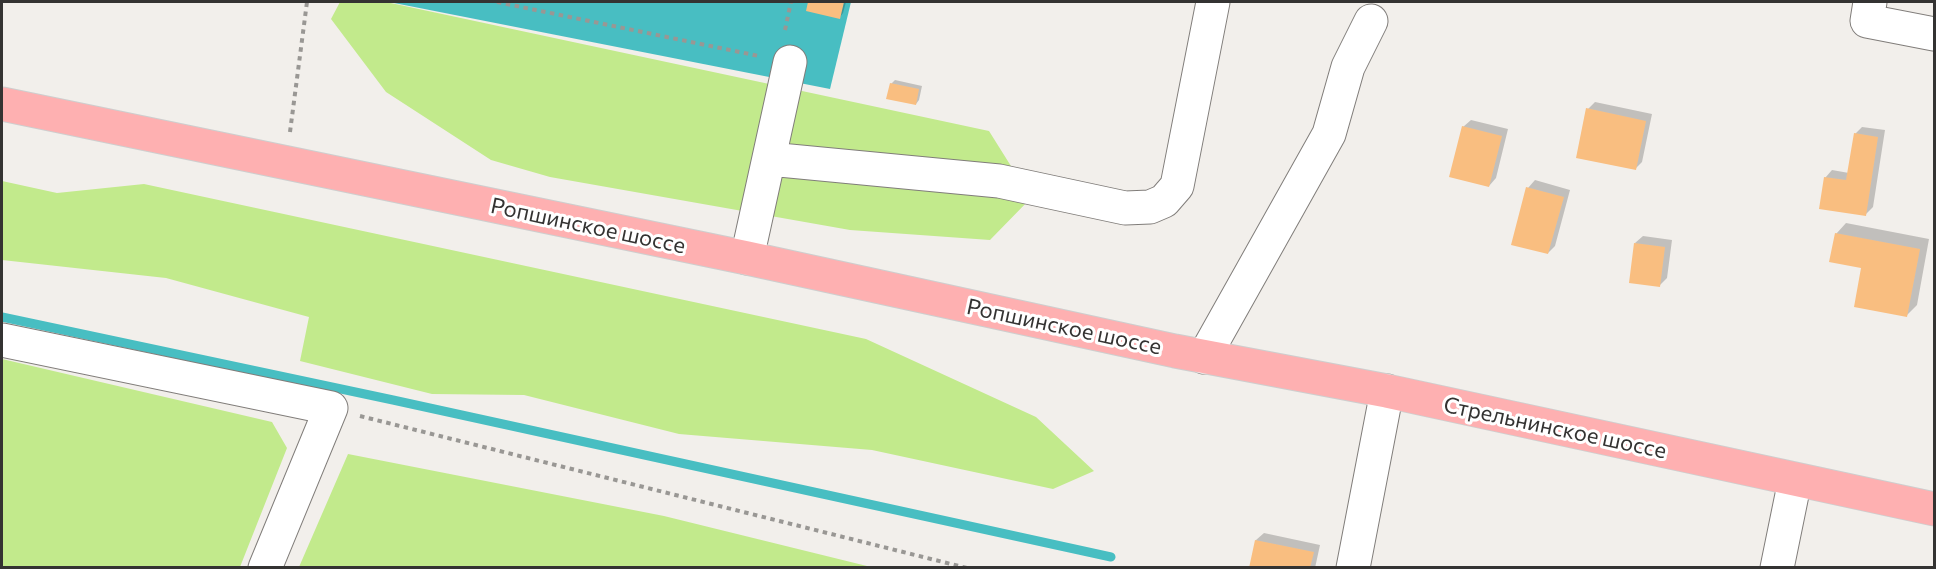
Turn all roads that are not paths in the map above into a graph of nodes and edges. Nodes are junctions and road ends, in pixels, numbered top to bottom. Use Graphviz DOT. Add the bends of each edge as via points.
graph roads {
  1 [pos="1213,2"];
  2 [pos="1870,2"];
  3 [pos="1371,21"];
  4 [pos="1935,34"];
  5 [pos="790,62"];
  6 [pos="2,104"];
  7 [pos="769,159"];
  8 [pos="747,258"];
  9 [pos="2,340"];
  10 [pos="1189,354"];
  11 [pos="1387,391"];
  12 [pos="1795,480"];
  13 [pos="1935,509"];
  14 [pos="265,567"];
  15 [pos="1353,567"];
  16 [pos="1777,567"];
  1 -- 7 [label="street" via="1178,186 1164,201 1150,207 1125,208 999,181"];
  2 -- 4 [label="street" via="1867,21"];
  3 -- 10 [label="street" via="1348,67 1329,134"];
  5 -- 7 [label="street"];
  6 -- 8 [label="main road, Ропшинское шоссе"];
  7 -- 8 [label="street"];
  8 -- 10 [label="main road, Ропшинское шоссе"];
  9 -- 14 [label="street" via="331,408"];
  10 -- 11 [label="main road, Стрельнинское шоссе"];
  11 -- 12 [label="main road, Стрельнинское шоссе"];
  11 -- 15 [label="street"];
  12 -- 13 [label="main road, Стрельнинское шоссе"];
  12 -- 16 [label="street"];
}
